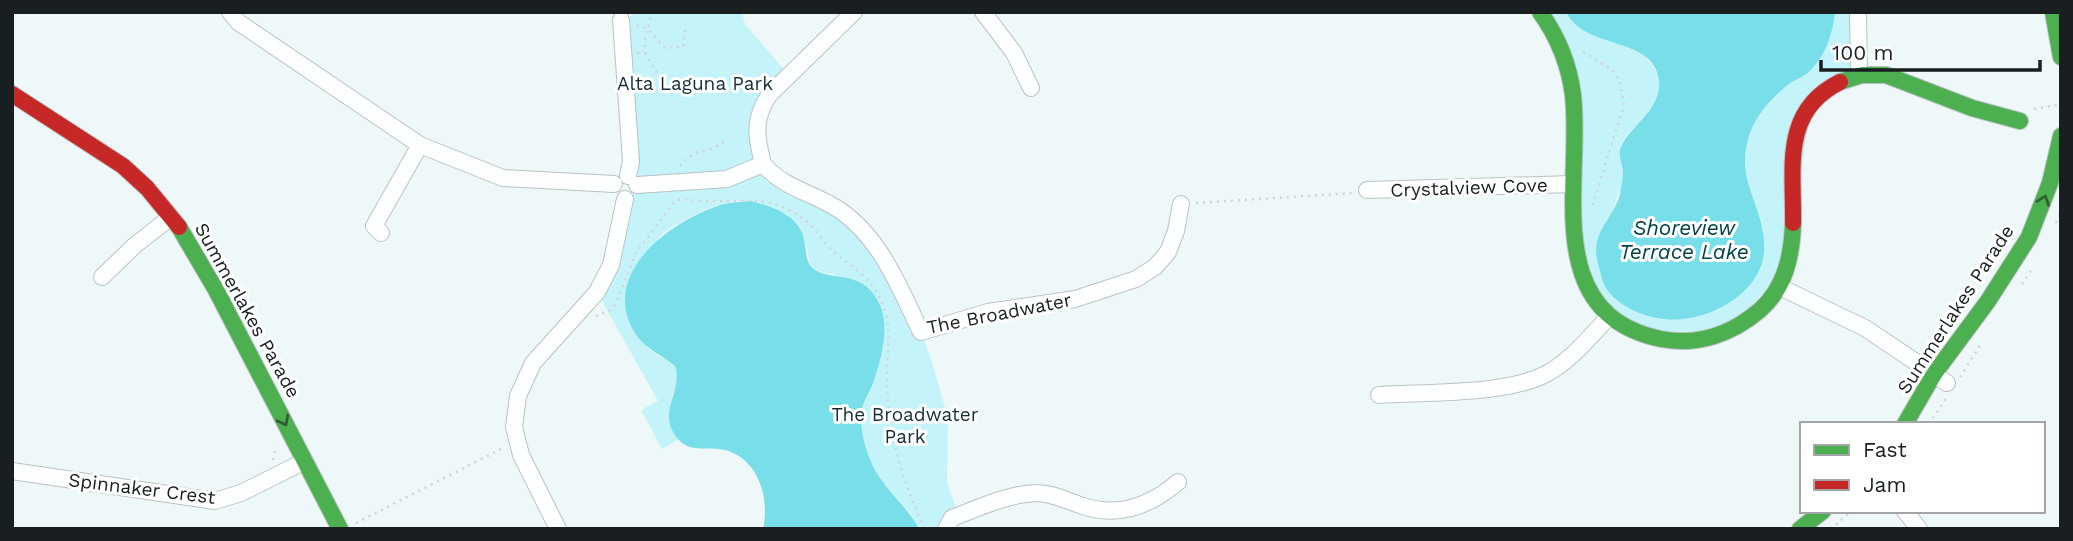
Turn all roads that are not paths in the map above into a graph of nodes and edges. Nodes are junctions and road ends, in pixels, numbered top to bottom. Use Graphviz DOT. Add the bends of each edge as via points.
graph roads {
  1 [pos="230,12"];
  2 [pos="854,12"];
  3 [pos="983,12"];
  4 [pos="1540,12"];
  5 [pos="1858,12"];
  6 [pos="2053,12"];
  7 [pos="621,20"];
  8 [pos="2061,57"];
  9 [pos="1860,74"];
  10 [pos="1031,88"];
  11 [pos="12,94"];
  12 [pos="12,108"];
  13 [pos="2020,121"];
  14 [pos="2061,136"];
  15 [pos="420,145"];
  16 [pos="762,164"];
  17 [pos="626,182"];
  18 [pos="1572,184"];
  19 [pos="1367,190"];
  20 [pos="2061,194"];
  21 [pos="1181,204"];
  22 [pos="166,220"];
  23 [pos="381,233"];
  24 [pos="102,277"];
  25 [pos="1780,287"];
  26 [pos="1610,316"];
  27 [pos="1941,379"];
  28 [pos="1379,396"];
  29 [pos="1907,422"];
  30 [pos="1921,422"];
  31 [pos="299,465"];
  32 [pos="12,471"];
  33 [pos="1178,482"];
  34 [pos="1907,513"];
  35 [pos="1829,519"];
  36 [pos="326,529"];
  37 [pos="340,529"];
  38 [pos="558,529"];
  39 [pos="946,529"];
  40 [pos="1800,529"];
  41 [pos="1820,529"];
  42 [pos="1919,529"];
  1 -- 15 [label="street" via="238,22"];
  2 -- 16 [label="street" via="760,109 756,126"];
  3 -- 10 [label="street" via="1014,53"];
  4 -- 18 [label="street" via="1561,48 1572,87"];
  5 -- 9 [label="street"];
  6 -- 8 [label="street"];
  7 -- 17 [label="street" via="631,161"];
  9 -- 13 [label="street" via="1890,76 1992,116"];
  9 -- 25 [label="street" via="1812,100 1796,130 1792,241"];
  11 -- 22 [label="street, Summerlakes Parade" via="123,166 148,188"];
  12 -- 22 [label="street, Summerlakes Parade" via="118,178"];
  27 -- 14 [label="street, Summerlakes Parade, one-way" via="2029,237 2050,183"];
  15 -- 17 [label="street" via="503,178"];
  15 -- 23 [label="street" via="374,226"];
  16 -- 17 [label="street" via="727,179"];
  16 -- 21 [label="street, The Broadwater" via="787,185 843,212 866,233 884,256 921,332 988,312 1075,299 1136,279 1168,252"];
  17 -- 38 [label="street" via="615,191 625,199 611,265 597,292 533,363 519,396 514,427 521,455"];
  18 -- 19 [label="street, Crystalview Cove"];
  18 -- 26 [label="street" via="1576,262 1595,299"];
  20 -- 27 [label="street, Summerlakes Parade" via="2020,275"];
  22 -- 24 [label="street"];
  22 -- 31 [label="street, Summerlakes Parade"];
  25 -- 26 [label="street" via="1742,323 1700,341 1643,334"];
  25 -- 27 [label="street" via="1865,328"];
  26 -- 28 [label="street" via="1565,361 1510,387"];
  27 -- 29 [label="street, Summerlakes Parade"];
  27 -- 30 [label="street, Summerlakes Parade"];
  31 -- 32 [label="street, Spinnaker Crest" via="215,501"];
  31 -- 36 [label="street, Summerlakes Parade"];
  31 -- 37 [label="street, Summerlakes Parade"];
  33 -- 39 [label="street" via="1145,505 1123,510 1104,511 1038,493 1018,495 952,518"];
  34 -- 42 [label="street"];
  35 -- 40 [label="street"];
  35 -- 41 [label="street"];
}
